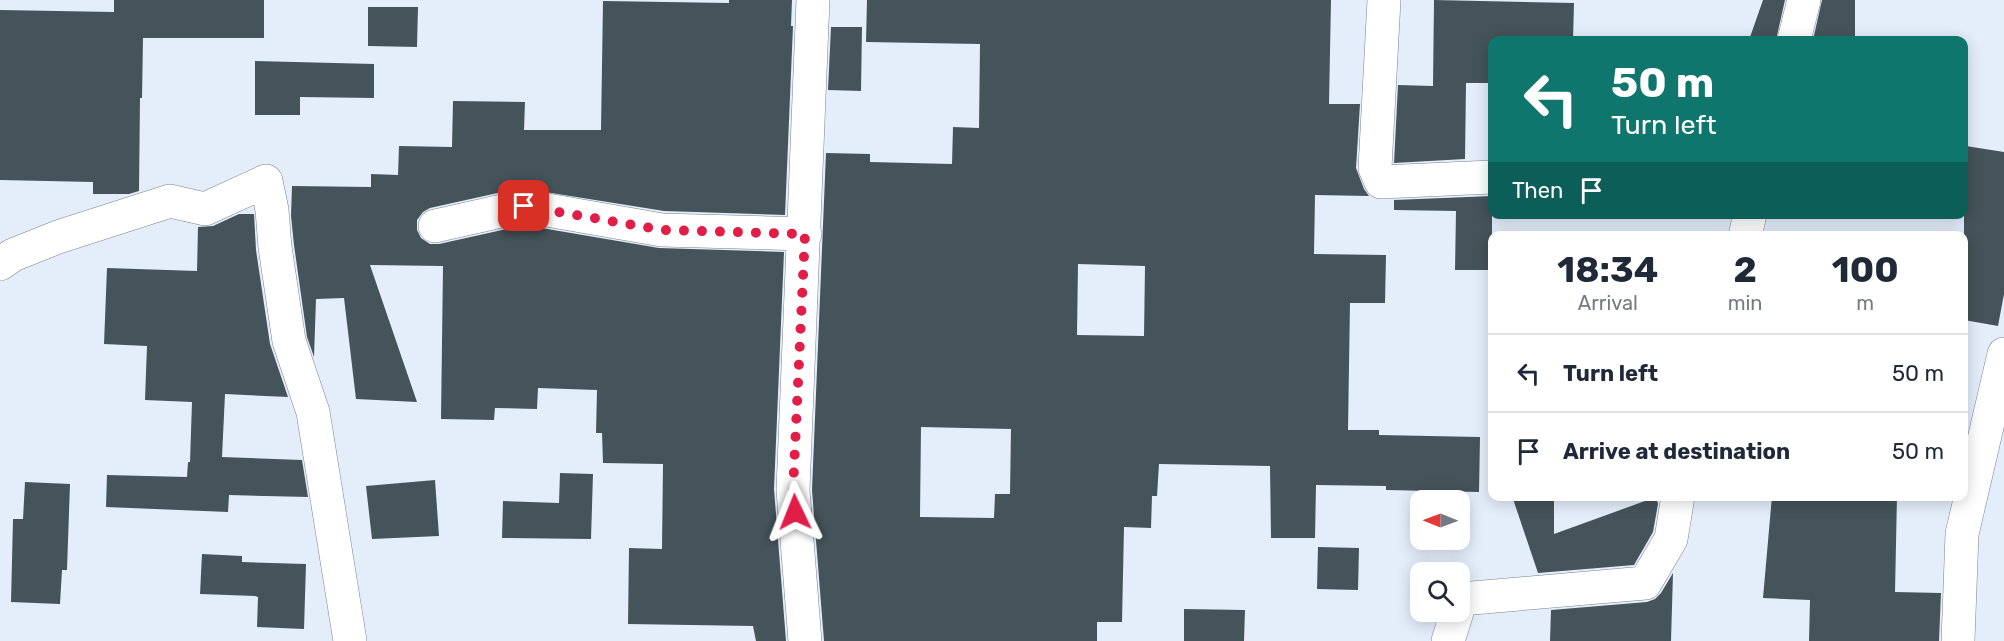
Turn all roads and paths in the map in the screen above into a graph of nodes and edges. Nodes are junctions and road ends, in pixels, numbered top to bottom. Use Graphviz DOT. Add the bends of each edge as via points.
graph roads {
  1 [pos="813,0"];
  2 [pos="1384,0"];
  3 [pos="1804,0"];
  4 [pos="1795,36"];
  5 [pos="1488,177"];
  6 [pos="435,226"];
  7 [pos="805,234"];
  8 [pos="0,264"];
  9 [pos="2004,354"];
  10 [pos="1677,501"];
  11 [pos="1470,598"];
  12 [pos="1454,622"];
  13 [pos="350,641"];
  14 [pos="805,641"];
  15 [pos="1449,641"];
  16 [pos="1958,641"];
  1 -- 7 [label="street"];
  2 -- 5 [label="street" via="1375,168 1381,182"];
  3 -- 4 [label="street"];
  6 -- 7 [label="street" via="524,206 662,230"];
  7 -- 14 [label="street" via="793,490"];
  8 -- 13 [label="street" via="58,237 170,201 205,209 266,181 289,341 313,412"];
  9 -- 16 [label="street" via="1962,534"];
  10 -- 11 [label="street" via="1671,539 1645,583"];
  12 -- 15 [label="street"];
}
